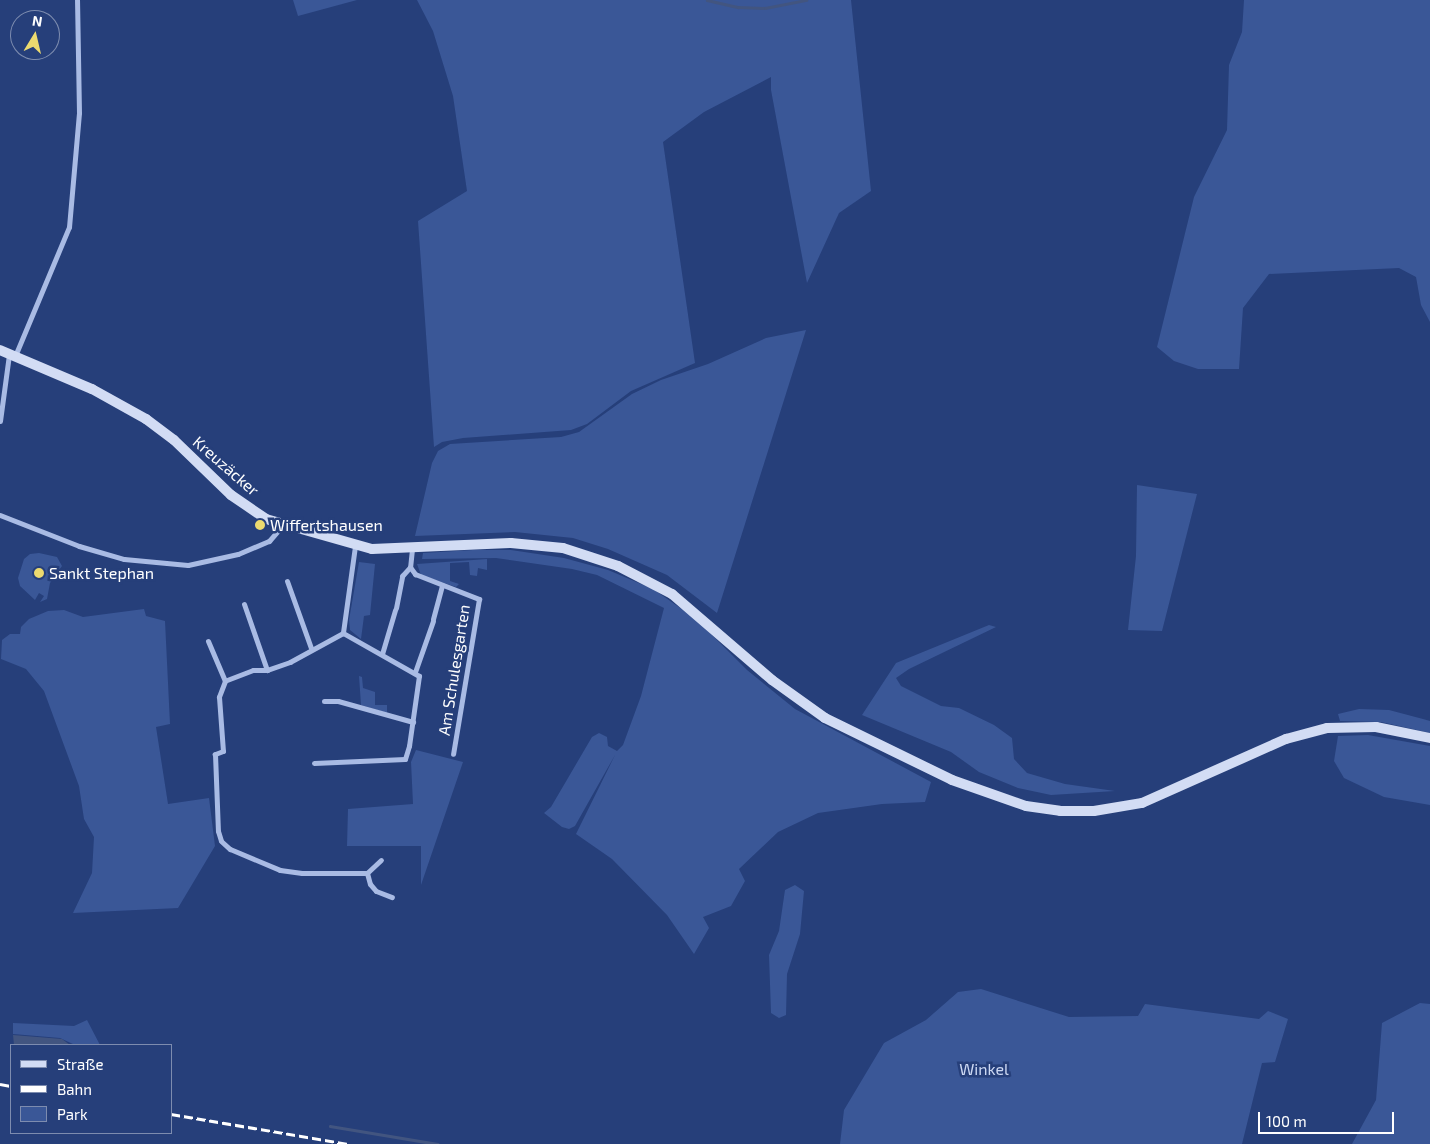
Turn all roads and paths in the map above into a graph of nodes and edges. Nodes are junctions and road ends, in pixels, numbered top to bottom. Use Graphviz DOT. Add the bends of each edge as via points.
graph roads {
  1 [pos="77,0"];
  2 [pos="8,353"];
  3 [pos="0,421"];
  4 [pos="0,515"];
  5 [pos="283,525"];
  6 [pos="355,546"];
  7 [pos="412,549"];
  8 [pos="410,567"];
  9 [pos="287,582"];
  10 [pos="442,585"];
  11 [pos="244,604"];
  12 [pos="343,633"];
  13 [pos="208,641"];
  14 [pos="311,648"];
  15 [pos="382,654"];
  16 [pos="267,670"];
  17 [pos="415,672"];
  18 [pos="225,682"];
  19 [pos="324,700"];
  20 [pos="413,722"];
  21 [pos="1430,738"];
  22 [pos="453,754"];
  23 [pos="314,763"];
  24 [pos="381,860"];
  25 [pos="367,873"];
  26 [pos="392,897"];
  1 -- 2 [label="street" via="79,113 69,227"];
  2 -- 3 [label="street"];
  2 -- 5 [label="street, Kreuzäcker" via="92,389 146,420 174,440 231,495 266,519"];
  4 -- 5 [label="street" via="79,546 124,559 188,565 238,554 269,541"];
  5 -- 6 [label="street, Kreuzäcker"];
  6 -- 7 [label="street, Kreuzäcker"];
  6 -- 12 [label="street"];
  7 -- 8 [label="street"];
  7 -- 21 [label="street, Kreuzäcker" via="511,543 563,548 618,566 649,580 689,607 772,680 825,718 952,780 1026,806 1094,811 1142,802 1286,739 1327,728 1376,727"];
  8 -- 10 [label="street, Am Schulesgarten" via="423,578"];
  8 -- 15 [label="street" via="402,576"];
  9 -- 14 [label="street"];
  10 -- 17 [label="street, Am Schulesgarten"];
  10 -- 22 [label="street, Am Schulesgarten" via="479,599"];
  11 -- 16 [label="street"];
  12 -- 14 [label="street"];
  12 -- 15 [label="street"];
  13 -- 18 [label="street"];
  14 -- 16 [label="street" via="290,662"];
  15 -- 17 [label="street"];
  16 -- 18 [label="street" via="253,670"];
  17 -- 20 [label="street" via="420,681"];
  18 -- 25 [label="street" via="219,696 223,751 215,754 221,841 280,870"];
  19 -- 20 [label="street"];
  20 -- 23 [label="street" via="405,759"];
  24 -- 25 [label="street"];
  25 -- 26 [label="street" via="376,891"];
}
